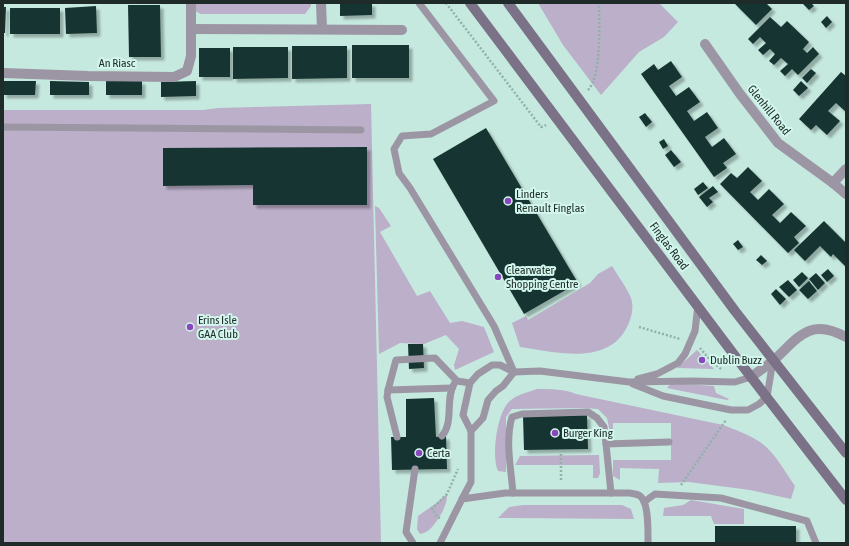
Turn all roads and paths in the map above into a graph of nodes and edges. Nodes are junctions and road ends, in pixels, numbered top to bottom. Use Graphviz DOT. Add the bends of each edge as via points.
graph roads {
  1 [pos="191,3"];
  2 [pos="321,3"];
  3 [pos="419,3"];
  4 [pos="446,3"];
  5 [pos="508,3"];
  6 [pos="599,3"];
  7 [pos="474,4"];
  8 [pos="191,29"];
  9 [pos="322,29"];
  10 [pos="402,30"];
  11 [pos="705,44"];
  12 [pos="3,73"];
  13 [pos="579,99"];
  14 [pos="3,127"];
  15 [pos="540,127"];
  16 [pos="361,130"];
  17 [pos="846,169"];
  18 [pos="834,183"];
  19 [pos="846,194"];
  20 [pos="698,305"];
  21 [pos="639,327"];
  22 [pos="846,337"];
  23 [pos="682,340"];
  24 [pos="698,345"];
  25 [pos="773,360"];
  26 [pos="721,369"];
  27 [pos="514,372"];
  28 [pos="751,377"];
  29 [pos="457,381"];
  30 [pos="629,382"];
  31 [pos="470,383"];
  32 [pos="452,388"];
  33 [pos="388,390"];
  34 [pos="767,397"];
  35 [pos="725,422"];
  36 [pos="471,431"];
  37 [pos="442,436"];
  38 [pos="397,437"];
  39 [pos="669,442"];
  40 [pos="606,444"];
  41 [pos="561,450"];
  42 [pos="846,453"];
  43 [pos="459,468"];
  44 [pos="415,470"];
  45 [pos="681,484"];
  46 [pos="513,493"];
  47 [pos="561,493"];
  48 [pos="611,493"];
  49 [pos="462,499"];
  50 [pos="846,500"];
  51 [pos="644,502"];
  52 [pos="452,521"];
  53 [pos="413,543"];
  54 [pos="440,543"];
  55 [pos="648,543"];
  56 [pos="816,543"];
  1 -- 8 [label="street, An Riasc"];
  2 -- 9 [label="street"];
  3 -- 27 [label="lane" via="494,101 431,134 402,136 394,149 399,173 494,326"];
  4 -- 15 [label="path"];
  5 -- 13 [label="main road, Finglas Road"];
  6 -- 13 [label="path" via="596,70 592,86"];
  7 -- 20 [label="main road, Finglas Road" via="558,122"];
  8 -- 9 [label="street"];
  8 -- 12 [label="street, An Riasc" via="191,56 187,71 174,76"];
  9 -- 10 [label="street"];
  11 -- 18 [label="street, Glenhill Road" via="778,143"];
  13 -- 25 [label="main road, Finglas Road"];
  14 -- 16 [label="lane"];
  17 -- 18 [label="street"];
  18 -- 19 [label="street, Glenhill Road"];
  20 -- 28 [label="main road, Finglas Road"];
  20 -- 30 [label="lane" via="695,331 678,363 657,374"];
  21 -- 23 [label="path"];
  22 -- 25 [label="street" via="834,330 813,329 794,340"];
  24 -- 26 [label="path" via="711,362"];
  25 -- 28 [label="street"];
  25 -- 34 [label="lane"];
  25 -- 42 [label="main road, Finglas Road"];
  27 -- 30 [label="lane" via="540,371"];
  27 -- 31 [label="lane" via="500,364 492,365"];
  27 -- 36 [label="lane" via="488,400 483,418"];
  28 -- 30 [label="lane" via="735,382"];
  28 -- 34 [label="main road, Finglas Road"];
  29 -- 31 [label="lane"];
  29 -- 32 [label="lane"];
  29 -- 33 [label="lane" via="435,358 396,360"];
  30 -- 34 [label="lane" via="663,396 731,410 748,410"];
  31 -- 36 [label="lane" via="463,415"];
  32 -- 33 [label="lane"];
  32 -- 37 [label="lane" via="447,430"];
  33 -- 38 [label="lane" via="387,398"];
  34 -- 50 [label="main road, Finglas Road"];
  35 -- 45 [label="path"];
  36 -- 49 [label="lane" via="471,482"];
  39 -- 40 [label="lane"];
  40 -- 46 [label="lane" via="604,427 588,412 522,414 512,417 509,442"];
  40 -- 48 [label="lane"];
  41 -- 47 [label="path"];
  43 -- 52 [label="path" via="447,494 432,509 437,517"];
  44 -- 53 [label="lane" via="406,532"];
  46 -- 47 [label="lane"];
  46 -- 49 [label="lane"];
  47 -- 48 [label="lane"];
  48 -- 51 [label="lane" via="630,493 640,496"];
  49 -- 52 [label="lane"];
  51 -- 55 [label="lane"];
  51 -- 56 [label="lane" via="655,494 721,498 807,521"];
  52 -- 54 [label="lane"];
}
